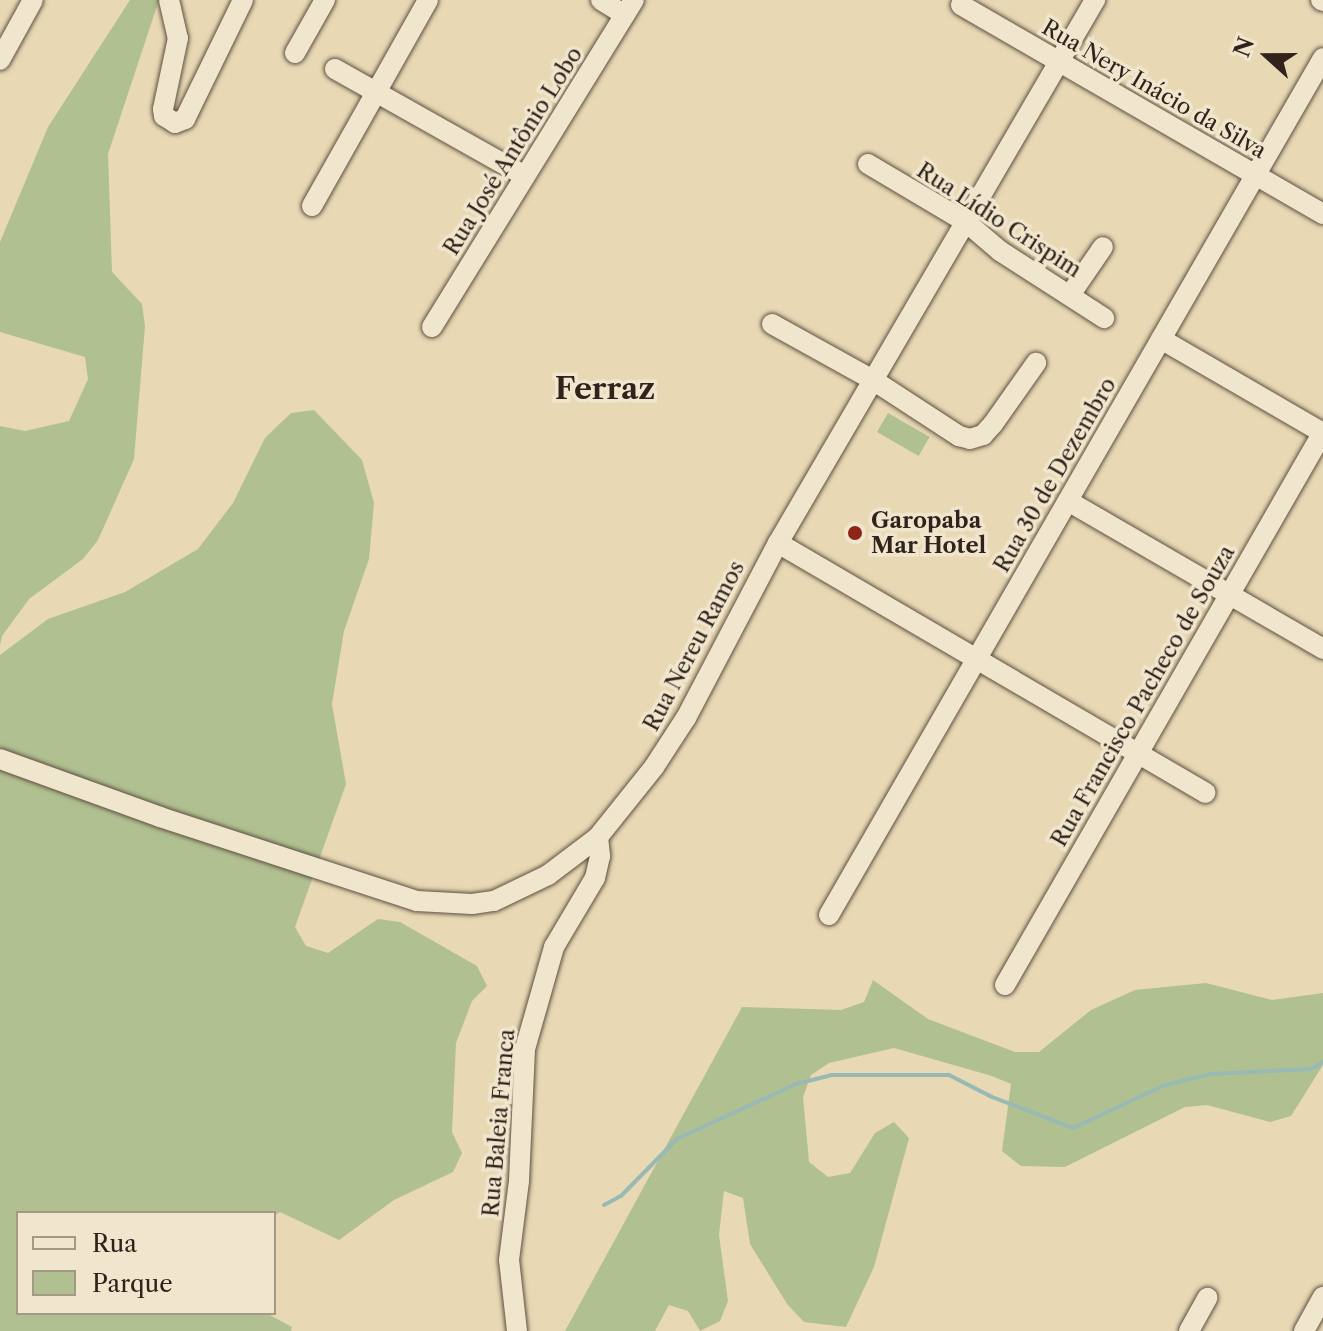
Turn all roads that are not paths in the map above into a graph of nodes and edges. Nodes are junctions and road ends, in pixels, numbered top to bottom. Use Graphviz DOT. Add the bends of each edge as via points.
graph roads {
  1 [pos="33,0"];
  2 [pos="169,0"];
  3 [pos="243,0"];
  4 [pos="325,0"];
  5 [pos="428,0"];
  6 [pos="601,0"];
  7 [pos="1095,0"];
  8 [pos="961,5"];
  9 [pos="629,7"];
  10 [pos="295,53"];
  11 [pos="1323,58"];
  12 [pos="0,60"];
  13 [pos="1059,62"];
  14 [pos="335,69"];
  15 [pos="376,92"];
  16 [pos="868,164"];
  17 [pos="1256,175"];
  18 [pos="525,176"];
  19 [pos="312,206"];
  20 [pos="1323,214"];
  21 [pos="966,222"];
  22 [pos="1103,247"];
  23 [pos="1070,295"];
  24 [pos="1104,318"];
  25 [pos="772,324"];
  26 [pos="432,327"];
  27 [pos="1161,339"];
  28 [pos="1036,363"];
  29 [pos="873,380"];
  30 [pos="1323,433"];
  31 [pos="1068,501"];
  32 [pos="778,543"];
  33 [pos="1229,595"];
  34 [pos="1323,649"];
  35 [pos="976,659"];
  36 [pos="1137,754"];
  37 [pos="0,759"];
  38 [pos="1205,793"];
  39 [pos="598,837"];
  40 [pos="829,915"];
  41 [pos="1005,985"];
  42 [pos="1323,1297"];
  43 [pos="1207,1298"];
  44 [pos="517,1331"];
  45 [pos="1189,1331"];
  46 [pos="1304,1331"];
  1 -- 12 [label="street"];
  2 -- 3 [label="street" via="178,38 163,109 169,121 185,119"];
  4 -- 10 [label="street"];
  5 -- 15 [label="street"];
  6 -- 9 [label="street"];
  7 -- 13 [label="street, Rua Nereu Ramos"];
  8 -- 13 [label="street, Rua Nery Inácio da Silva"];
  9 -- 18 [label="street, Rua José Antônio Lobo"];
  11 -- 17 [label="street, Rua 30 de Dezembro"];
  13 -- 17 [label="street, Rua Nery Inácio da Silva"];
  13 -- 21 [label="street, Rua Nereu Ramos"];
  14 -- 15 [label="street"];
  15 -- 18 [label="street"];
  15 -- 19 [label="street"];
  16 -- 21 [label="street, Rua Lídio Crispim"];
  17 -- 20 [label="street, Rua Nery Inácio da Silva"];
  17 -- 27 [label="street, Rua 30 de Dezembro"];
  18 -- 26 [label="street, Rua José Antônio Lobo"];
  21 -- 23 [label="street, Rua Lídio Crispim" via="1000,251"];
  21 -- 29 [label="street, Rua Nereu Ramos"];
  22 -- 23 [label="street"];
  23 -- 24 [label="street, Rua Lídio Crispim"];
  25 -- 29 [label="street"];
  27 -- 30 [label="street"];
  27 -- 31 [label="street, Rua 30 de Dezembro"];
  28 -- 29 [label="street" via="993,424 970,439"];
  29 -- 32 [label="street, Rua Nereu Ramos"];
  30 -- 33 [label="street, Rua Francisco Pacheco de Souza"];
  31 -- 33 [label="street"];
  31 -- 35 [label="street, Rua 30 de Dezembro"];
  32 -- 35 [label="street"];
  32 -- 39 [label="street, Rua Nereu Ramos" via="686,718"];
  33 -- 34 [label="street"];
  33 -- 36 [label="street, Rua Francisco Pacheco de Souza"];
  35 -- 36 [label="street"];
  35 -- 40 [label="street, Rua 30 de Dezembro"];
  36 -- 38 [label="street"];
  36 -- 41 [label="street, Rua Francisco Pacheco de Souza"];
  37 -- 39 [label="street, Rua Nereu Ramos" via="417,901 472,904 515,894"];
  39 -- 44 [label="street, Rua Baleia Franca" via="595,878 554,947 525,1049 509,1260"];
  42 -- 46 [label="street"];
  43 -- 45 [label="street"];
}
